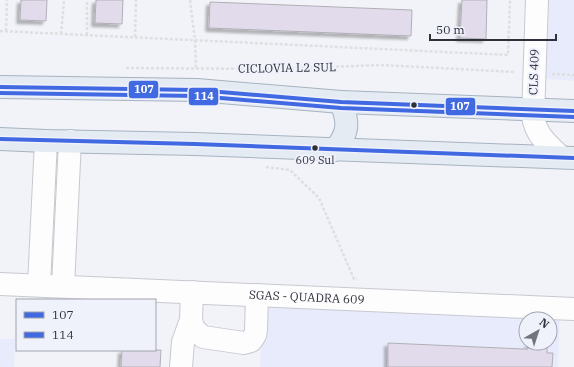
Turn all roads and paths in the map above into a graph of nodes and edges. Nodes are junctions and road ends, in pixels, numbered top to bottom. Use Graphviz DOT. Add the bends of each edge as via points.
graph roads {
  1 [pos="7,0"];
  2 [pos="64,0"];
  3 [pos="87,0"];
  4 [pos="136,0"];
  5 [pos="190,0"];
  6 [pos="510,0"];
  7 [pos="536,0"];
  8 [pos="0,31"];
  9 [pos="6,31"];
  10 [pos="61,34"];
  11 [pos="87,35"];
  12 [pos="135,37"];
  13 [pos="195,40"];
  14 [pos="126,68"];
  15 [pos="196,68"];
  16 [pos="534,73"];
  17 [pos="574,74"];
  18 [pos="0,87"];
  19 [pos="341,102"];
  20 [pos="532,110"];
  21 [pos="574,111"];
  22 [pos="0,139"];
  23 [pos="46,141"];
  24 [pos="70,141"];
  25 [pos="335,150"];
  26 [pos="567,158"];
  27 [pos="263,167"];
  28 [pos="360,280"];
  29 [pos="0,284"];
  30 [pos="39,285"];
  31 [pos="63,286"];
  32 [pos="192,292"];
  33 [pos="257,294"];
  34 [pos="574,309"];
  35 [pos="191,320"];
  36 [pos="181,367"];
  1 -- 9 [label="path"];
  2 -- 10 [label="path"];
  3 -- 11 [label="path"];
  4 -- 12 [label="path"];
  5 -- 13 [label="path"];
  6 -- 13 [label="path" via="508,55"];
  7 -- 16 [label="street, CLS 409"];
  8 -- 9 [label="path"];
  9 -- 10 [label="path"];
  10 -- 11 [label="path"];
  11 -- 12 [label="path"];
  12 -- 13 [label="path"];
  13 -- 15 [label="path"];
  14 -- 15 [label="path, CICLOVIA L2 SUL"];
  15 -- 16 [label="path, CICLOVIA L2 SUL" via="275,69 382,65"];
  16 -- 17 [label="path, CICLOVIA L2 SUL"];
  16 -- 20 [label="street, CLS 409"];
  18 -- 19 [label="main road" via="197,90"];
  19 -- 20 [label="main road"];
  19 -- 25 [label="main road" via="346,114 347,127 344,138"];
  20 -- 21 [label="main road"];
  20 -- 26 [label="street, CLS 409" via="534,123 542,139"];
  22 -- 23 [label="main road"];
  23 -- 24 [label="main road"];
  23 -- 30 [label="street"];
  24 -- 25 [label="main road"];
  24 -- 31 [label="street"];
  25 -- 26 [label="main road"];
  27 -- 28 [label="path" via="290,170 319,198 354,279"];
  29 -- 30 [label="street, SGAS - QUADRA 609"];
  30 -- 31 [label="street, SGAS - QUADRA 609"];
  31 -- 32 [label="street, SGAS - QUADRA 609"];
  32 -- 33 [label="street, SGAS - QUADRA 609"];
  32 -- 35 [label="street"];
  33 -- 34 [label="street, SGAS - QUADRA 609"];
  33 -- 35 [label="street" via="256,330 251,341 203,337"];
  35 -- 36 [label="street" via="183,342"];
}
